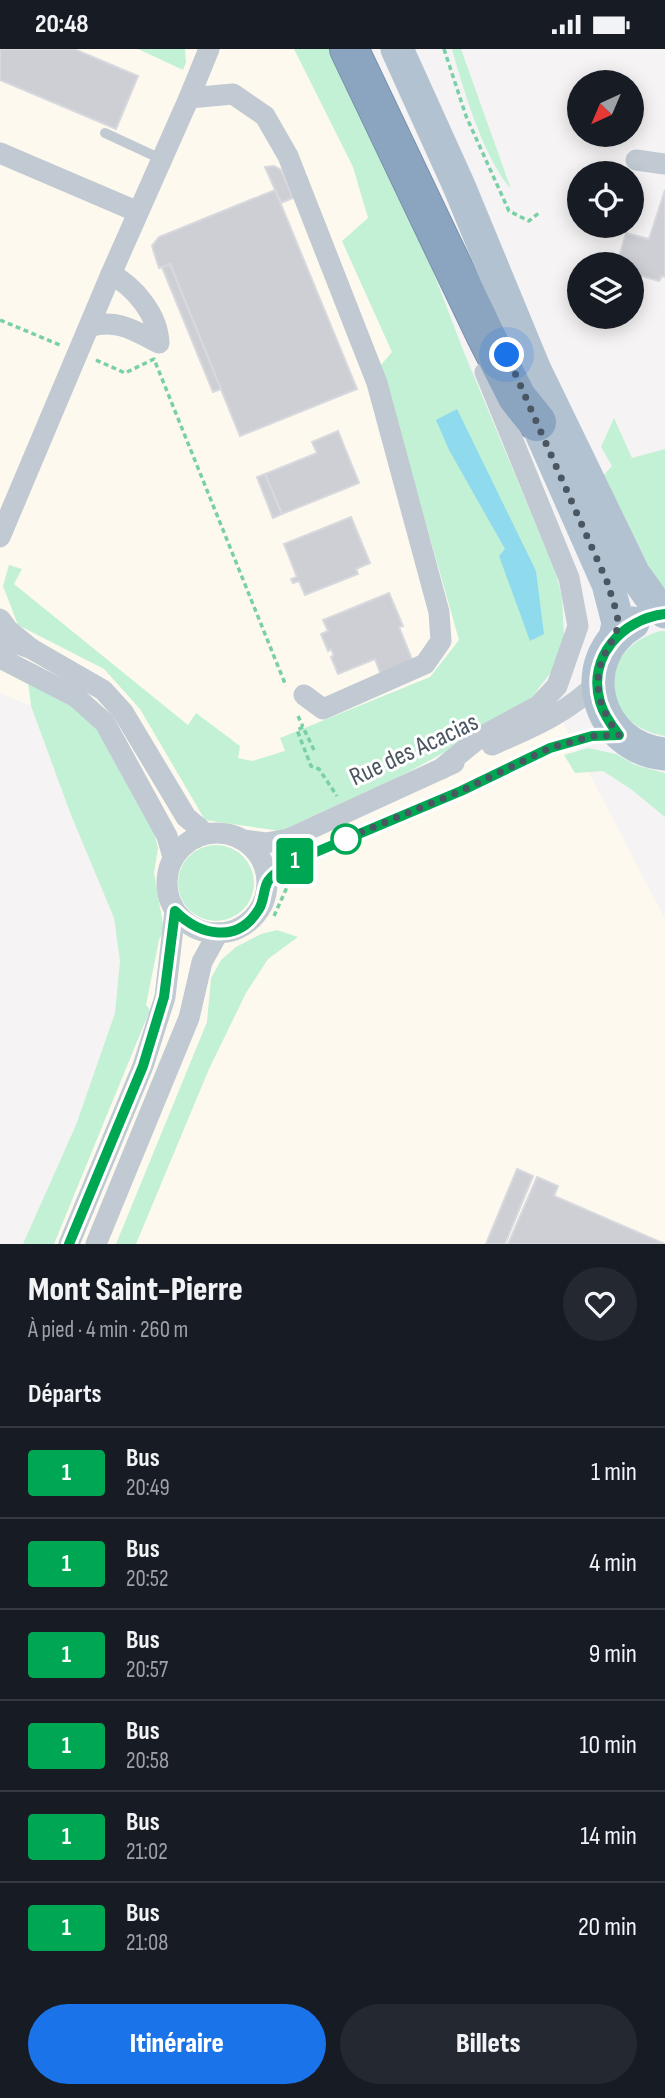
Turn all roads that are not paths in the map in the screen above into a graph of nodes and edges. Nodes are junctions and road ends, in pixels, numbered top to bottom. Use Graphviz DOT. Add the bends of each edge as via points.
graph roads {
  1 [pos="209,49"];
  2 [pos="349,49"];
  3 [pos="368,49"];
  4 [pos="397,49"];
  5 [pos="416,49"];
  6 [pos="189,97"];
  7 [pos="105,132"];
  8 [pos="0,153"];
  9 [pos="161,159"];
  10 [pos="636,160"];
  11 [pos="665,164"];
  12 [pos="459,186"];
  13 [pos="138,212"];
  14 [pos="442,241"];
  15 [pos="111,274"];
  16 [pos="89,327"];
  17 [pos="537,422"];
  18 [pos="0,537"];
  19 [pos="665,613"];
  20 [pos="0,619"];
  21 [pos="0,638"];
  22 [pos="615,638"];
  23 [pos="30,648"];
  24 [pos="0,658"];
  25 [pos="597,682"];
  26 [pos="296,698"];
  27 [pos="619,735"];
  28 [pos="665,754"];
  29 [pos="442,769"];
  30 [pos="205,833"];
  31 [pos="243,839"];
  32 [pos="173,857"];
  33 [pos="267,882"];
  34 [pos="175,911"];
  35 [pos="218,933"];
  36 [pos="69,1244"];
  37 [pos="96,1244"];
  1 -- 6 [label="street"];
  2 -- 14 [label="highway"];
  3 -- 17 [label="main road"];
  4 -- 12 [label="main road"];
  5 -- 12 [label="main road" via="450,141"];
  6 -- 9 [label="street"];
  6 -- 26 [label="street" via="233,94 265,116 288,156 377,383 439,612 441,641 425,664 323,709"];
  7 -- 9 [label="lane"];
  8 -- 13 [label="street"];
  9 -- 13 [label="street"];
  10 -- 11 [label="street"];
  12 -- 19 [label="main road" via="546,394 634,574"];
  13 -- 15 [label="street"];
  14 -- 17 [label="highway" via="512,387"];
  14 -- 29 [label="street" via="444,265 456,301 569,577 578,626 557,686 538,706 479,738"];
  15 -- 16 [label="street"];
  15 -- 16 [label="street" via="129,284 144,305 159,343 121,324"];
  16 -- 18 [label="street"];
  17 -- 22 [label="main road" via="608,584 618,624"];
  19 -- 22 [label="main road" via="639,620"];
  20 -- 23 [label="street"];
  21 -- 23 [label="street"];
  22 -- 25 [label="main road" via="602,659"];
  23 -- 30 [label="street" via="103,689 186,817"];
  24 -- 32 [label="street" via="76,697 105,723 167,836"];
  25 -- 27 [label="main road" via="607,720"];
  25 -- 29 [label="street, Rue des Acacias" via="558,715"];
  27 -- 28 [label="main road" via="634,746"];
  27 -- 33 [label="lane, Rue des Acacias" via="592,736 550,748 297,860"];
  29 -- 31 [label="street, Rue des Acacias" via="288,839 266,843"];
  30 -- 31 [label="street" via="225,832"];
  30 -- 32 [label="street" via="187,842"];
  31 -- 33 [label="street" via="261,858"];
  32 -- 34 [label="street" via="167,894"];
  33 -- 35 [label="street" via="259,910 248,922"];
  34 -- 35 [label="street" via="202,931"];
  34 -- 36 [label="street" via="164,997 143,1066"];
  35 -- 37 [label="street" via="202,963 189,1018"];
}
